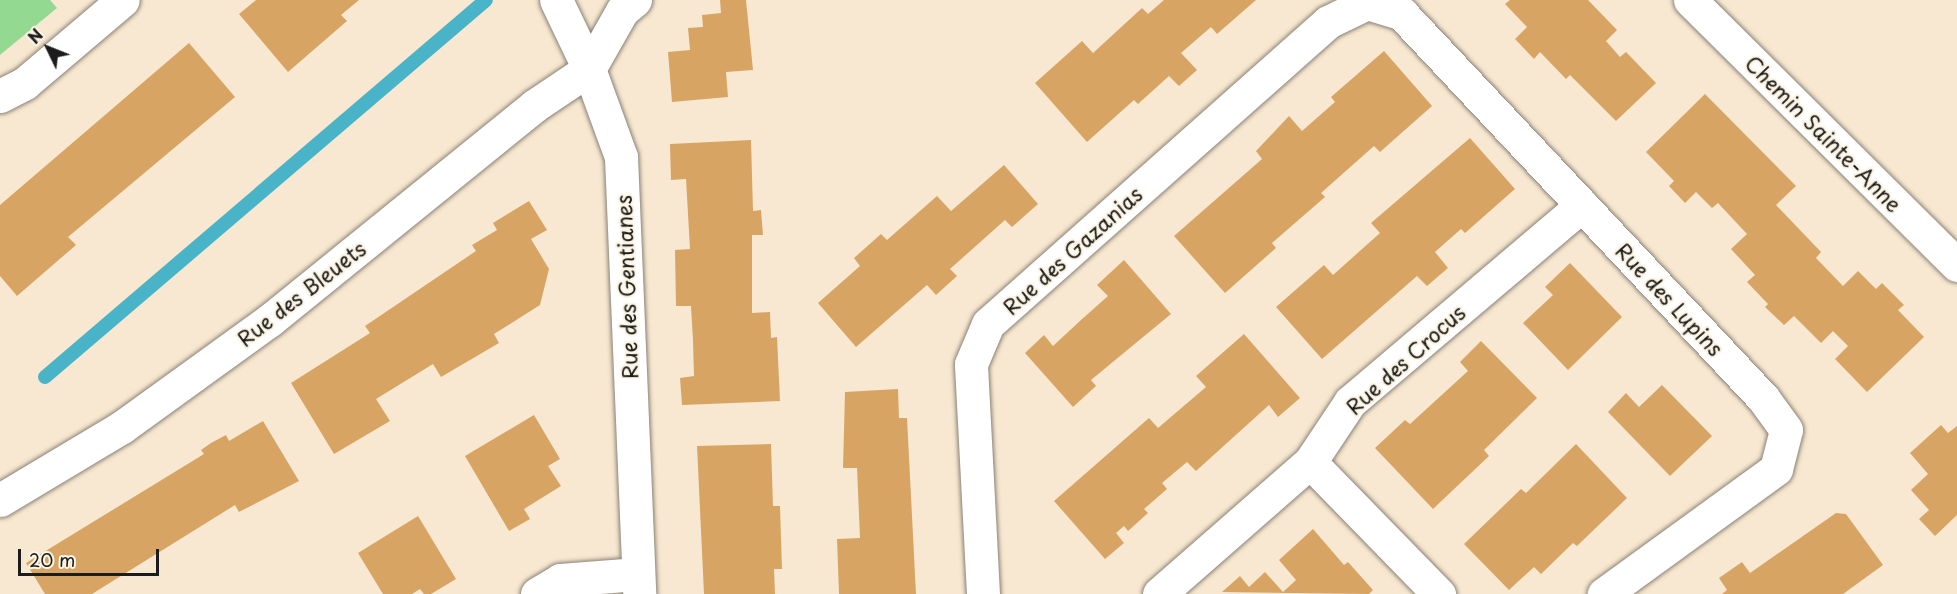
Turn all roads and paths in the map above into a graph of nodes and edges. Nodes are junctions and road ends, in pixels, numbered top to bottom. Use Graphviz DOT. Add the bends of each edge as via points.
graph roads {
  1 [pos="123,0"];
  2 [pos="556,0"];
  3 [pos="635,0"];
  4 [pos="1690,0"];
  5 [pos="1367,3"];
  6 [pos="589,69"];
  7 [pos="0,96"];
  8 [pos="1582,206"];
  9 [pos="1957,265"];
  10 [pos="1310,462"];
  11 [pos="0,500"];
  12 [pos="639,584"];
  13 [pos="537,594"];
  14 [pos="983,594"];
  15 [pos="1159,594"];
  16 [pos="1438,594"];
  17 [pos="1604,594"];
  1 -- 7 [label="street" via="25,83"];
  2 -- 6 [label="street, Rue des Gentianes"];
  3 -- 6 [label="street" via="622,11"];
  4 -- 9 [label="street, Chemin Sainte-Anne"];
  5 -- 8 [label="street, Rue des Lupins" via="1402,14"];
  5 -- 14 [label="street, Rue des Gazanias" via="1328,22 988,324 971,364"];
  6 -- 11 [label="street, Rue des Bleuets" via="534,106 260,327 122,427"];
  6 -- 12 [label="street, Rue des Gentianes" via="621,157"];
  8 -- 10 [label="street, Rue des Crocus" via="1350,402"];
  8 -- 17 [label="street, Rue des Lupins" via="1763,398 1786,430 1776,469"];
  10 -- 15 [label="street, Rue des Crocus"];
  10 -- 16 [label="street"];
  12 -- 13 [label="street" via="560,580"];
}
